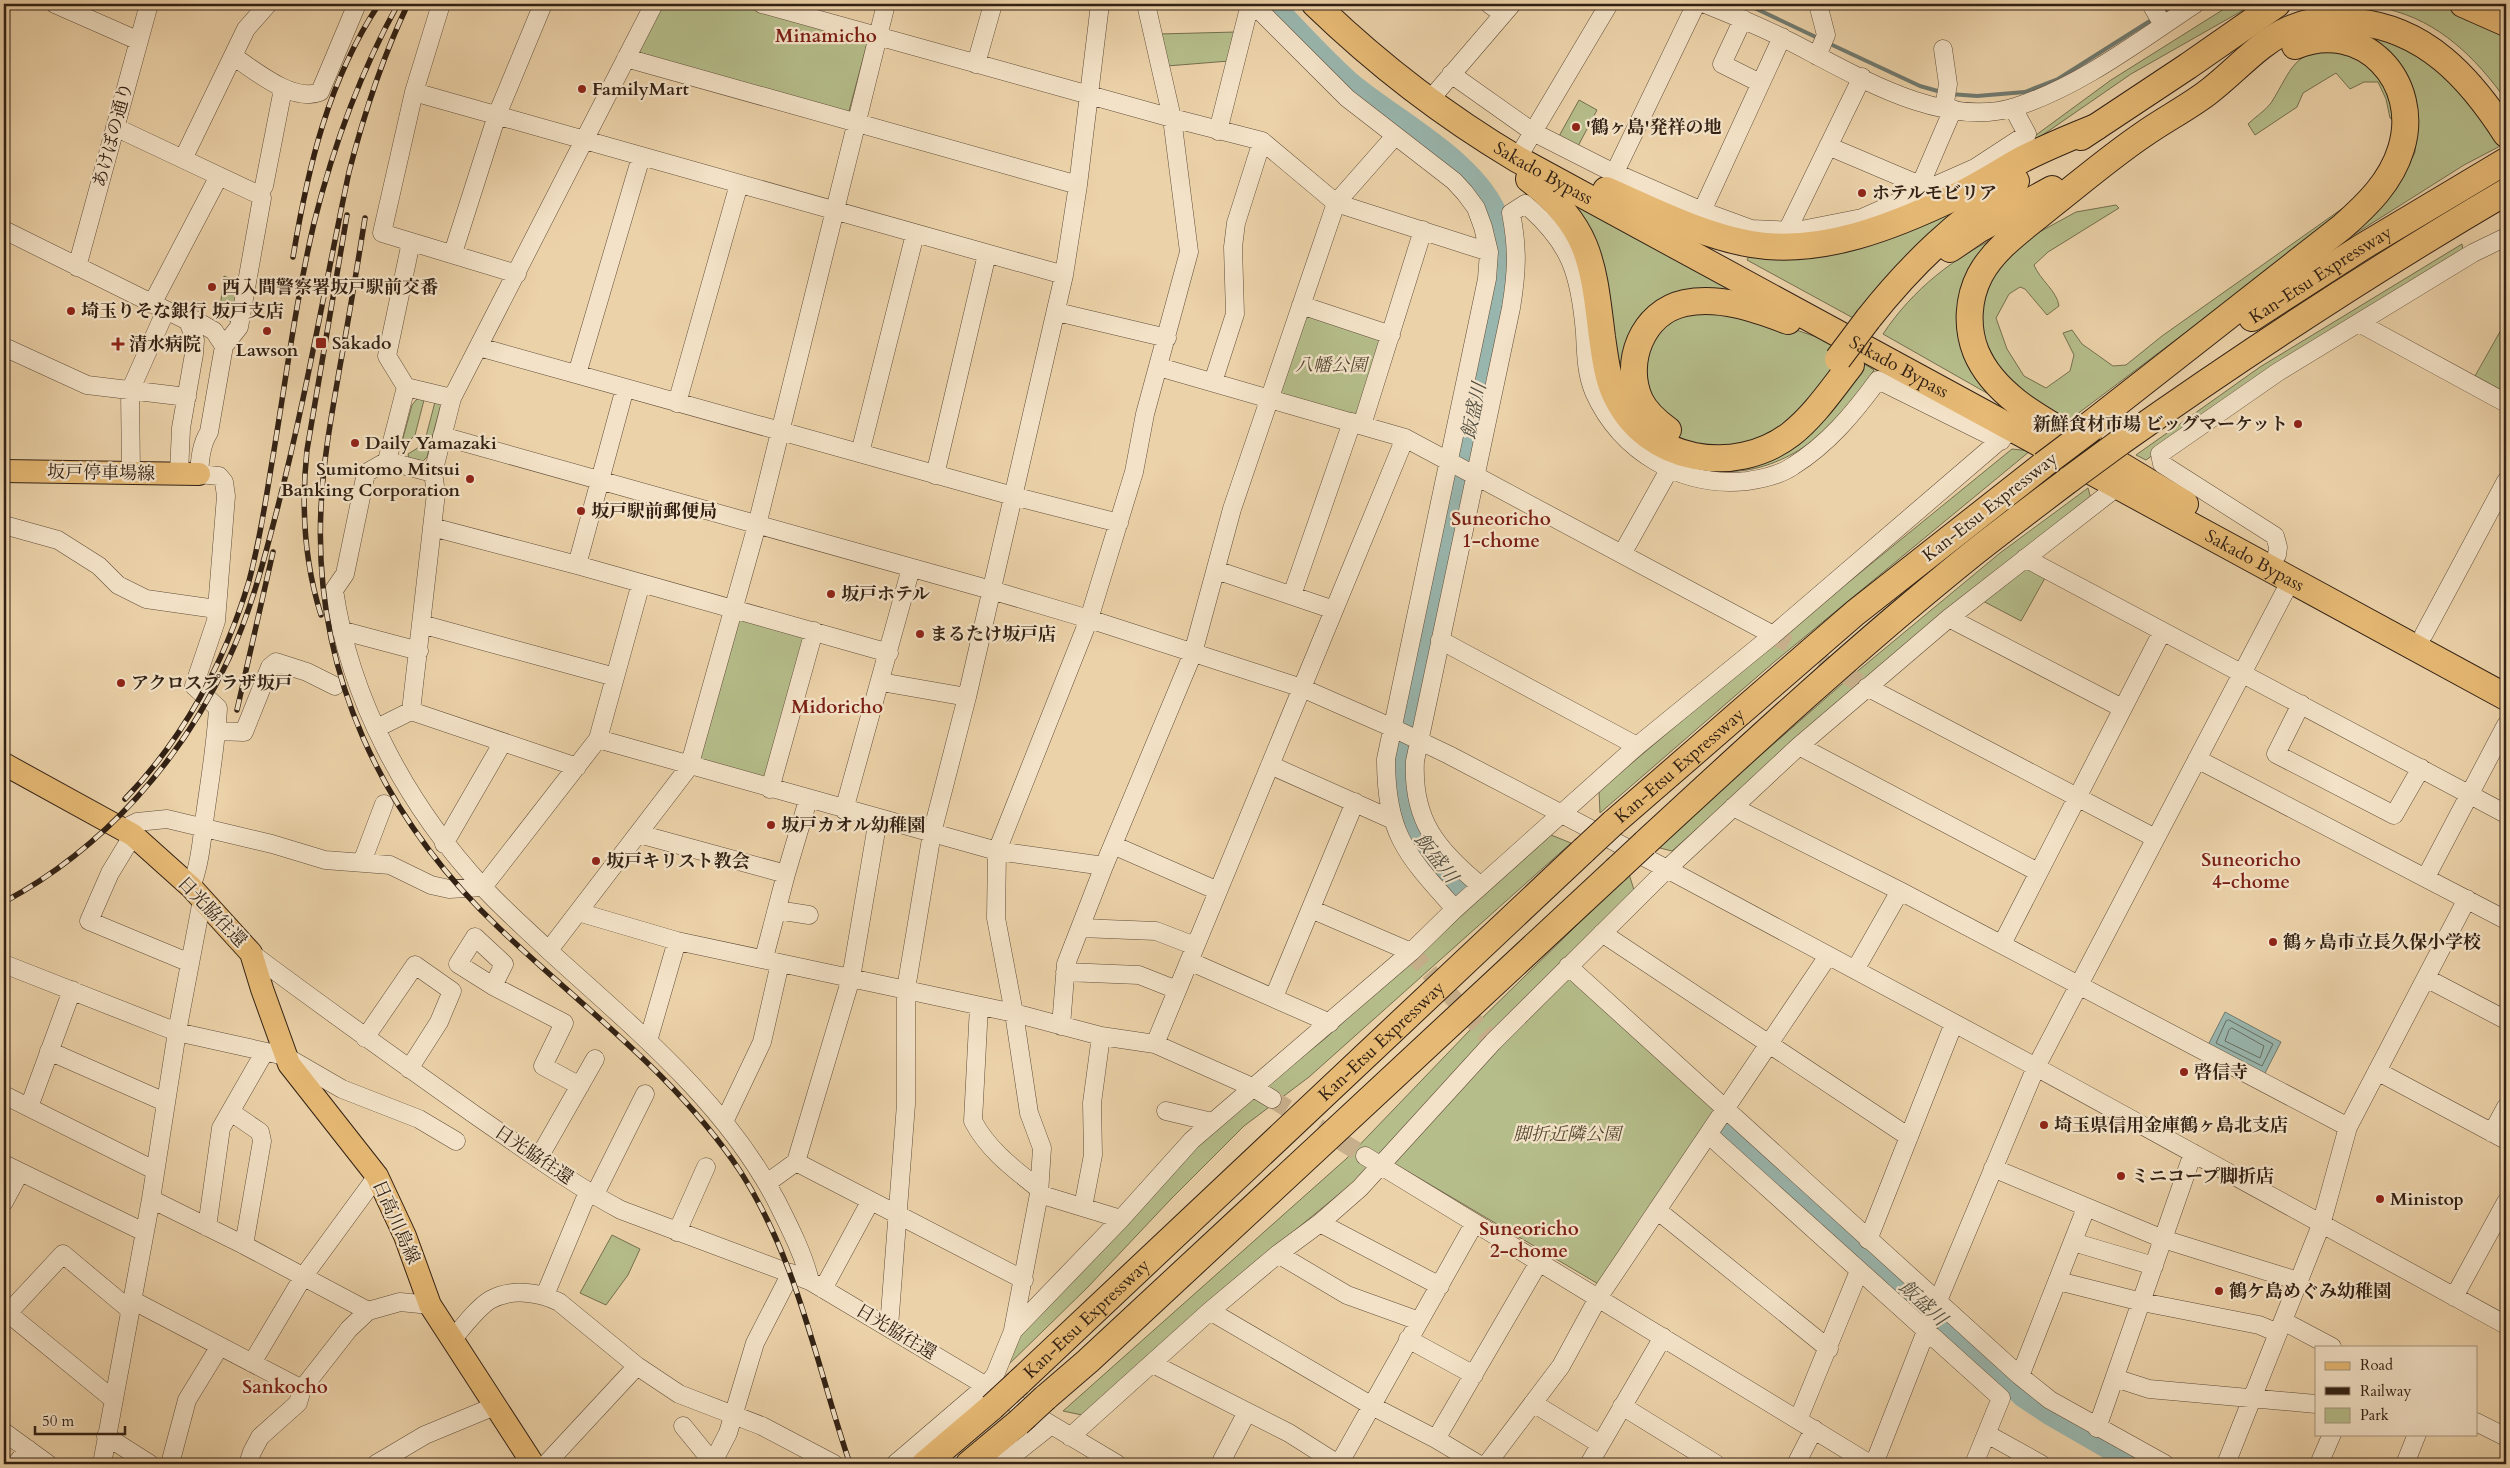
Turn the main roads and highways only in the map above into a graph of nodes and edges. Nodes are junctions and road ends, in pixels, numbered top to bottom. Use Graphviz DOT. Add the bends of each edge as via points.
graph roads {
  1 [pos="1315,4"];
  2 [pos="1337,4"];
  3 [pos="2277,4"];
  4 [pos="2463,4"];
  5 [pos="2506,22"];
  6 [pos="2188,66"];
  7 [pos="1439,88"];
  8 [pos="2207,93"];
  9 [pos="2506,110"];
  10 [pos="2096,127"];
  11 [pos="2506,134"];
  12 [pos="1525,145"];
  13 [pos="2114,155"];
  14 [pos="2502,163"];
  15 [pos="1610,181"];
  16 [pos="2506,192"];
  17 [pos="2506,203"];
  18 [pos="1874,322"];
  19 [pos="2286,328"];
  20 [pos="1844,362"];
  21 [pos="1915,376"];
  22 [pos="2090,427"];
  23 [pos="4,471"];
  24 [pos="189,474"];
  25 [pos="2201,514"];
  26 [pos="2506,679"];
  27 [pos="2506,697"];
  28 [pos="4,764"];
  29 [pos="251,953"];
  30 [pos="533,1464"];
  31 [pos="925,1464"];
  32 [pos="969,1464"];
  1 -- 7 [label="highway, Sakado Bypass" via="1368,54"];
  2 -- 7 [label="highway"];
  3 -- 6 [label="highway"];
  4 -- 5 [label="highway"];
  6 -- 9 [label="highway" via="2277,17 2308,9 2356,8 2403,20 2447,44 2474,69"];
  6 -- 10 [label="highway"];
  7 -- 12 [label="highway, Sakado Bypass"];
  7 -- 20 [label="highway" via="1469,136 1534,183 1570,218 1585,246 1594,274 1606,366 1613,389 1625,412 1659,443 1689,456 1717,459 1747,455 1776,444 1804,423"];
  8 -- 11 [label="highway" via="2267,42 2290,29 2332,20 2360,22 2393,30 2437,53 2473,87"];
  8 -- 13 [label="highway"];
  8 -- 22 [label="highway" via="2300,44 2323,39 2343,41 2375,56 2398,85 2406,122 2402,148 2382,188 2348,222"];
  10 -- 15 [label="highway" via="1917,214 1855,235 1808,246 1769,246 1728,239 1691,226"];
  10 -- 18 [label="highway" via="1985,202 1948,232 1914,263"];
  12 -- 15 [label="highway, Sakado Bypass"];
  12 -- 21 [label="highway, Sakado Bypass"];
  13 -- 18 [label="highway" via="1961,241"];
  13 -- 25 [label="highway" via="2018,232 1990,261 1972,297 1969,311 1972,339 1976,354 1989,373 2019,402"];
  14 -- 22 [label="highway, Kan-Etsu Expressway" via="2270,305"];
  15 -- 25 [label="highway, Sakado Bypass"];
  16 -- 19 [label="highway, Kan-Etsu Expressway"];
  17 -- 19 [label="highway"];
  18 -- 20 [label="highway, bridge"];
  19 -- 32 [label="highway, Kan-Etsu Expressway, bridge" via="2070,479 1970,556 1872,639 1781,718 1424,1046 1095,1355"];
  20 -- 21 [label="highway" via="1782,422 1749,439 1716,444 1686,439 1658,423 1640,400 1634,373 1642,335 1659,315 1682,303 1710,301 1784,320"];
  21 -- 27 [label="highway, Sakado Bypass" via="2007,435 2117,487"];
  22 -- 31 [label="highway, Kan-Etsu Expressway, bridge" via="1855,613 1613,823 1018,1384"];
  23 -- 24 [label="main road, 坂戸停車場線"];
  25 -- 26 [label="highway, Sakado Bypass"];
  28 -- 29 [label="main road, 日光脇往還" via="128,832 196,893"];
  29 -- 30 [label="main road, 日高川島線" via="275,1054 300,1079 377,1176 405,1236 430,1304"];
}
